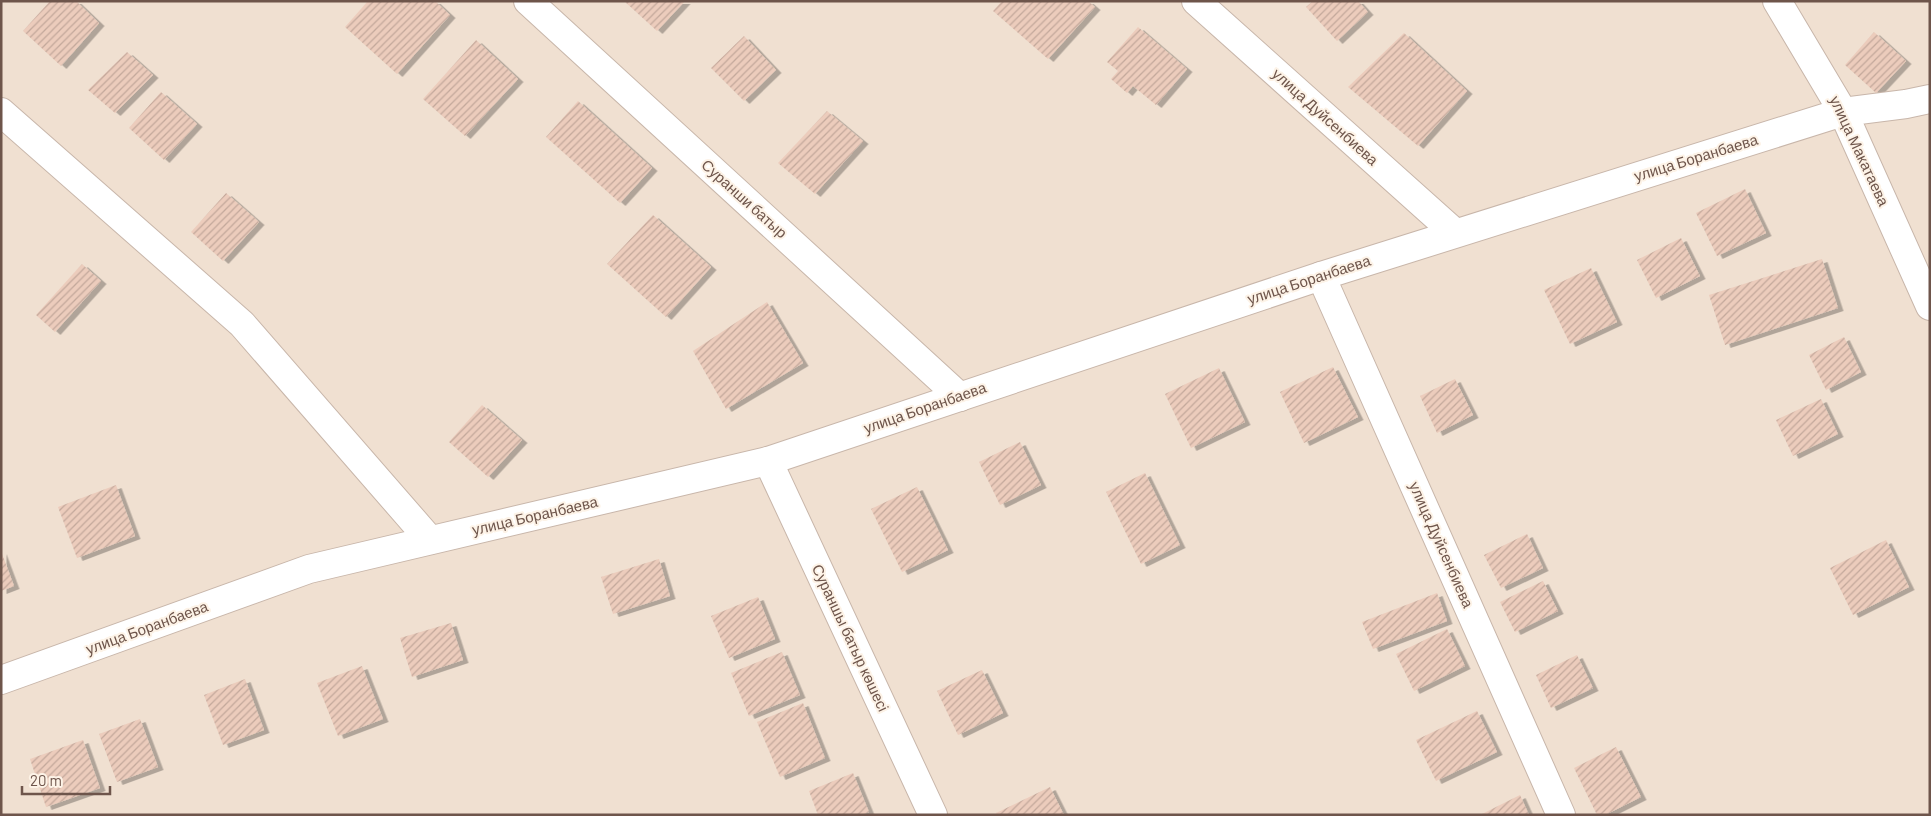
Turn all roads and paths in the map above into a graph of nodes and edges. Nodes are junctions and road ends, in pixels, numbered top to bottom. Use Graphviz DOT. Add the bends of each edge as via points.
graph roads {
  1 [pos="528,1"];
  2 [pos="1196,1"];
  3 [pos="1777,1"];
  4 [pos="1930,99"];
  5 [pos="1,112"];
  6 [pos="1843,112"];
  7 [pos="1455,233"];
  8 [pos="1321,276"];
  9 [pos="1930,306"];
  10 [pos="960,396"];
  11 [pos="768,461"];
  12 [pos="430,540"];
  13 [pos="1,680"];
  14 [pos="933,815"];
  15 [pos="1561,815"];
  1 -- 10 [label="street, Суранши батыр"];
  2 -- 7 [label="street, улица Дуйсенбиева"];
  3 -- 6 [label="street, улица Макатаева"];
  4 -- 6 [label="street, улица Боранбаева"];
  5 -- 12 [label="street" via="242,324"];
  6 -- 7 [label="street, улица Боранбаева"];
  6 -- 9 [label="street, улица Макатаева"];
  7 -- 8 [label="street, улица Боранбаева"];
  8 -- 10 [label="street, улица Боранбаева"];
  8 -- 15 [label="street, улица Дуйсенбиева"];
  10 -- 11 [label="street, улица Боранбаева"];
  11 -- 12 [label="street, улица Боранбаева"];
  11 -- 14 [label="street, Сураншы батыр көшесі"];
  12 -- 13 [label="street, улица Боранбаева" via="309,569"];
}
